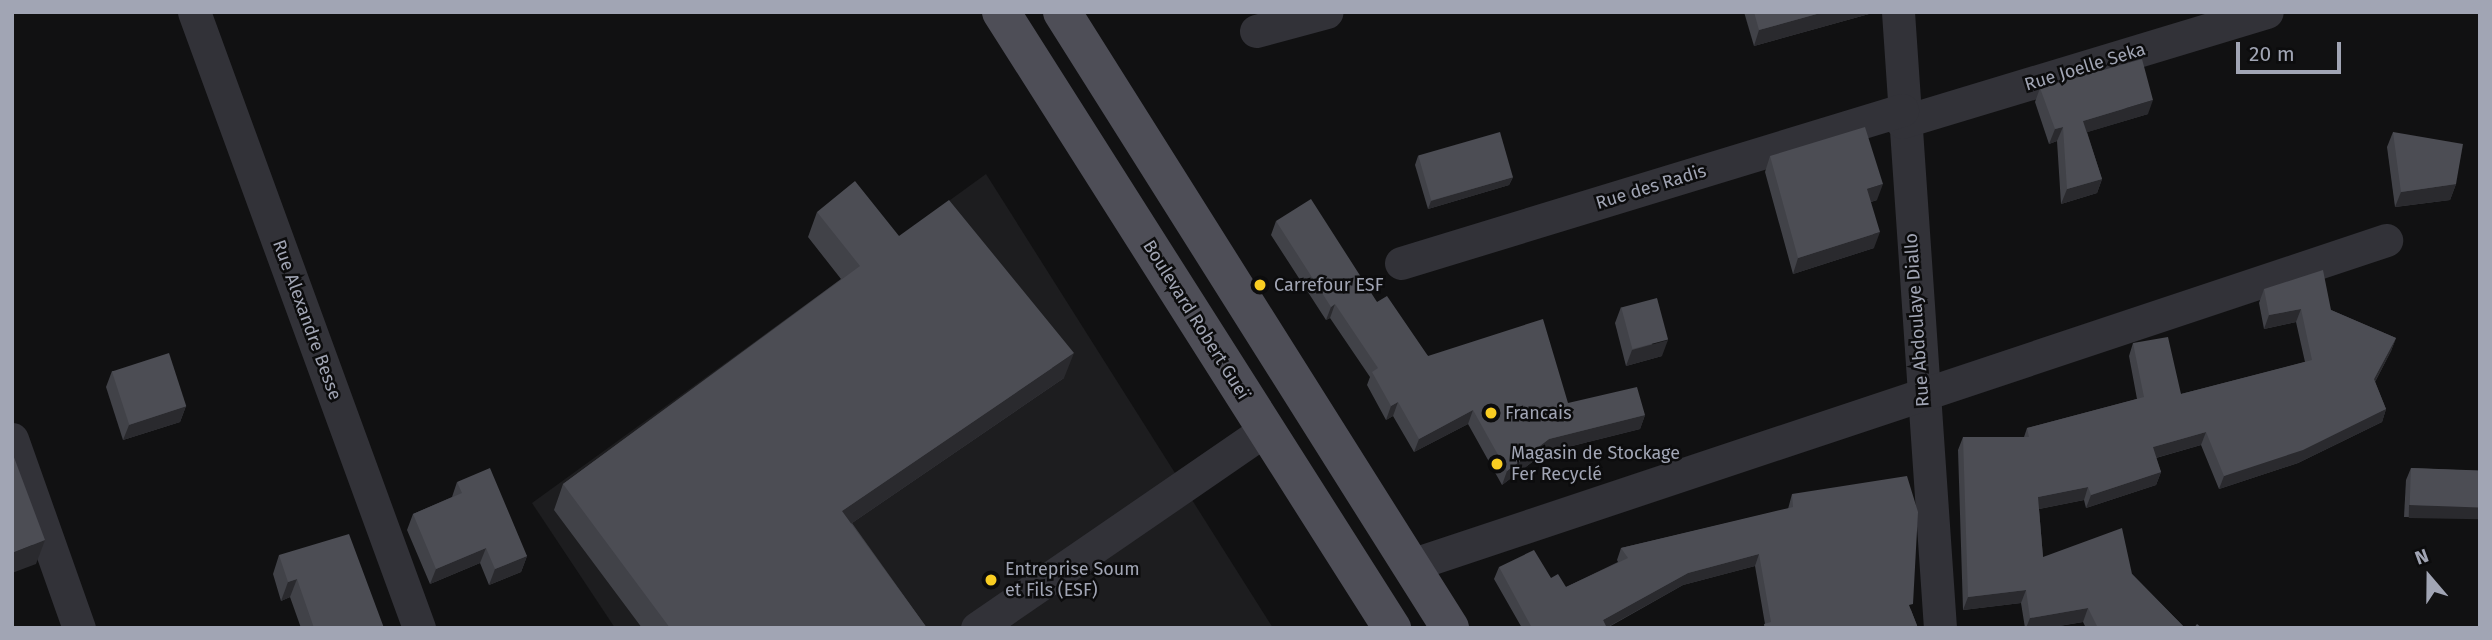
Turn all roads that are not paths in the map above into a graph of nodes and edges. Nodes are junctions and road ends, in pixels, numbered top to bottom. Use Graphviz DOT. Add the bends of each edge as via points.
graph roads {
  1 [pos="194,12"];
  2 [pos="1001,12"];
  3 [pos="1062,12"];
  4 [pos="1327,12"];
  5 [pos="1898,12"];
  6 [pos="2267,12"];
  7 [pos="1256,31"];
  8 [pos="1902,116"];
  9 [pos="2386,240"];
  10 [pos="1401,263"];
  11 [pos="1922,392"];
  12 [pos="1265,430"];
  13 [pos="12,439"];
  14 [pos="1410,565"];
  15 [pos="79,628"];
  16 [pos="419,628"];
  17 [pos="977,628"];
  18 [pos="1392,628"];
  19 [pos="1450,628"];
  20 [pos="1940,628"];
  1 -- 16 [label="street, Rue Alexandre Besse"];
  2 -- 12 [label="main road, Boulevard Robert Gueï"];
  3 -- 14 [label="main road"];
  4 -- 7 [label="street"];
  5 -- 8 [label="street, Rue Abdoulaye Diallo"];
  6 -- 8 [label="street, Rue Joelle Seka"];
  8 -- 10 [label="street, Rue des Radis"];
  8 -- 11 [label="street, Rue Abdoulaye Diallo"];
  9 -- 11 [label="street"];
  11 -- 14 [label="street"];
  11 -- 20 [label="street, Rue Abdoulaye Diallo"];
  12 -- 17 [label="street"];
  12 -- 18 [label="main road, Boulevard Robert Gueï"];
  13 -- 15 [label="street"];
  14 -- 19 [label="main road"];
}
